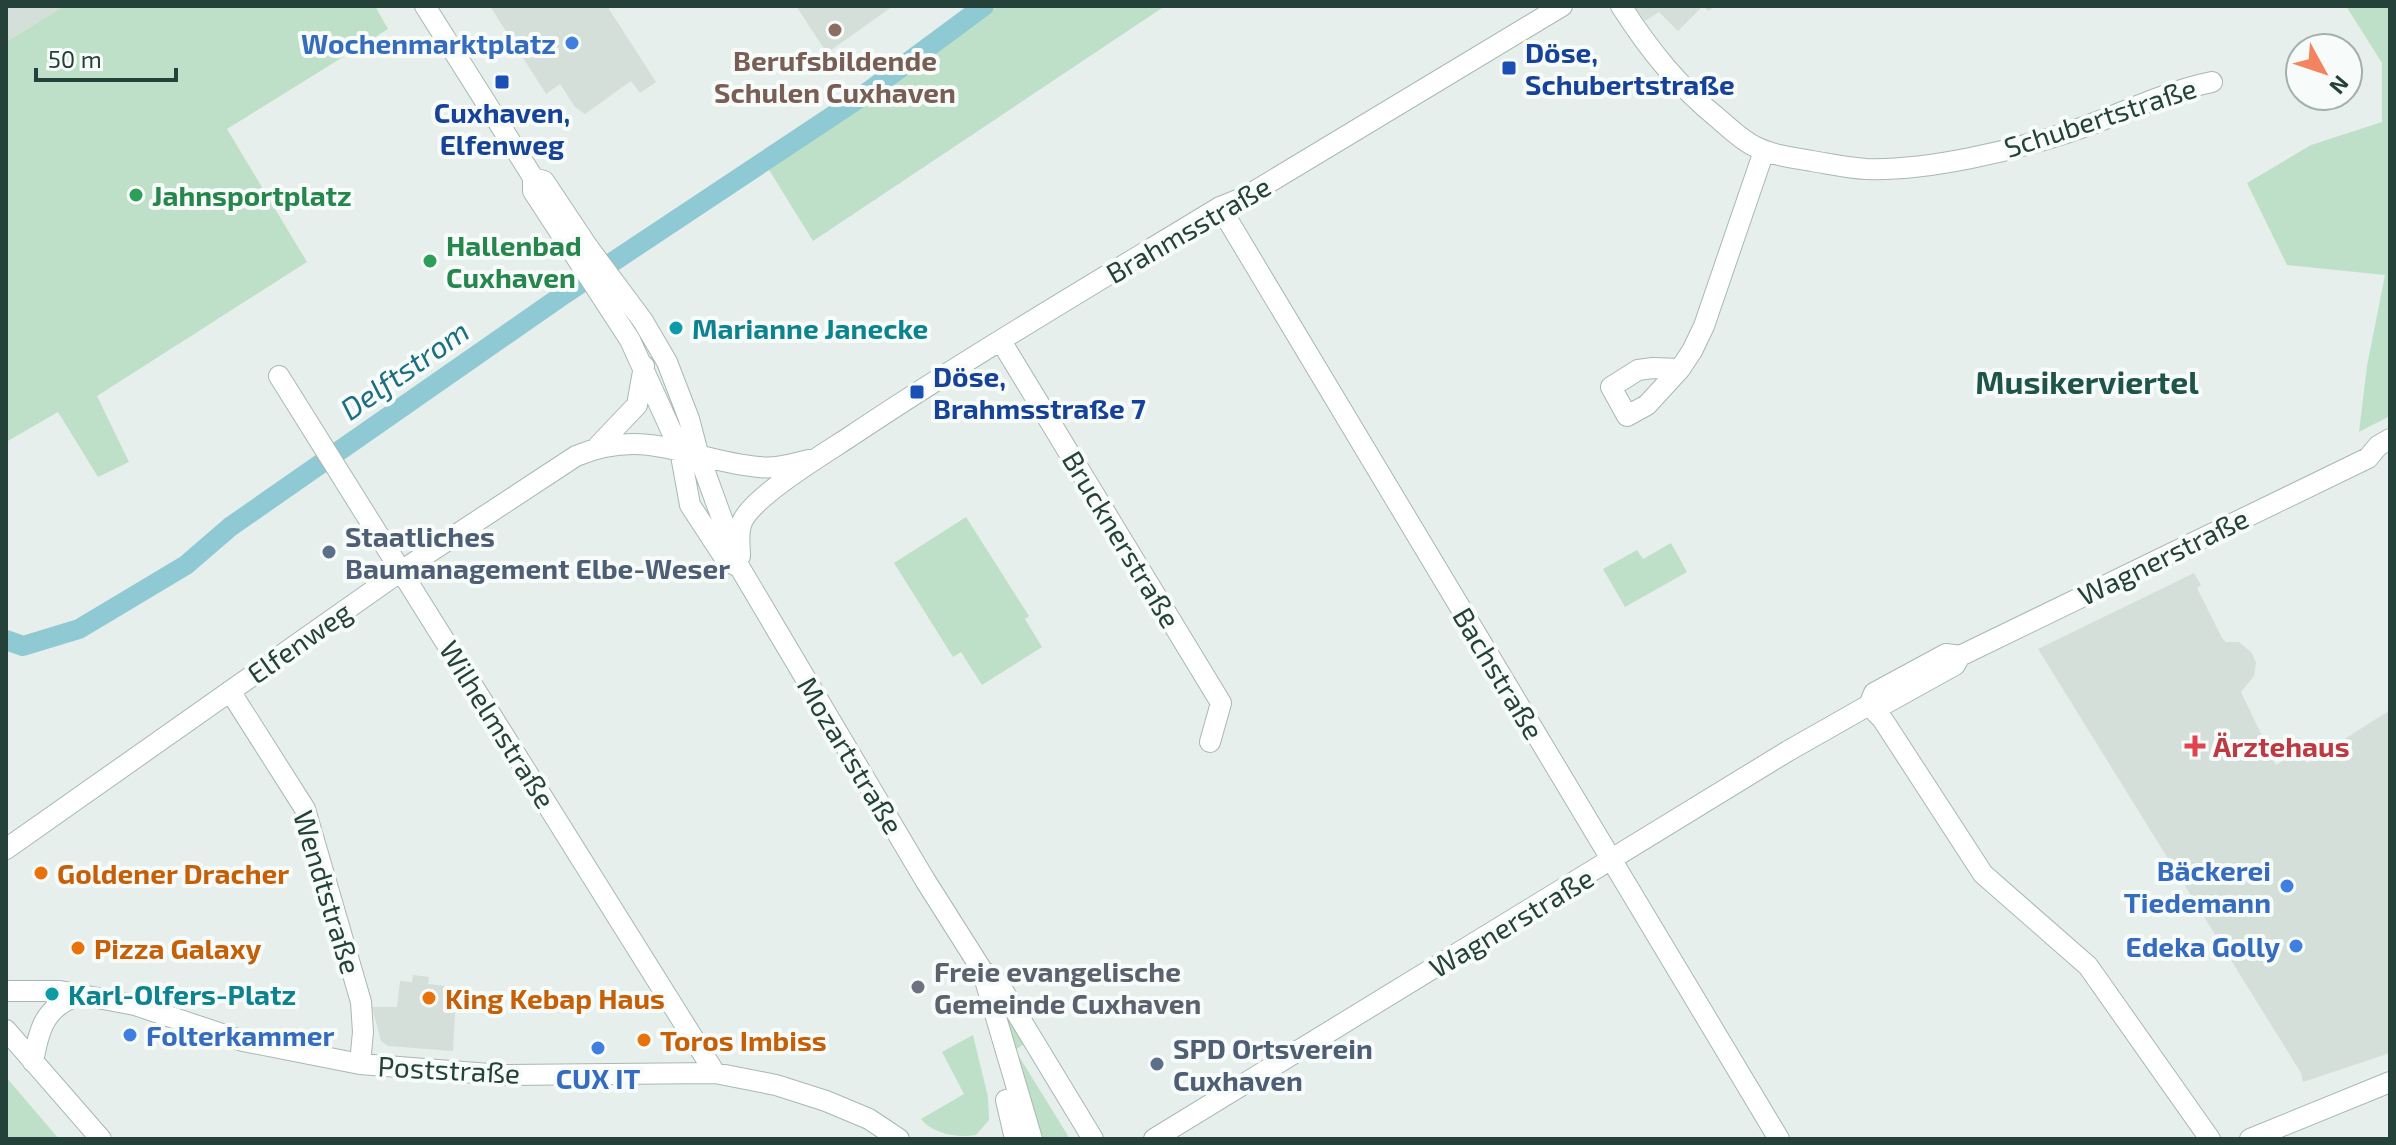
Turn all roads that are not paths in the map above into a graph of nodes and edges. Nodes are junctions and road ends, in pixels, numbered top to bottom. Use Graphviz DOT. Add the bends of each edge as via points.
graph roads {
  1 [pos="425,6"];
  2 [pos="1562,6"];
  3 [pos="1621,6"];
  4 [pos="2212,82"];
  5 [pos="1764,151"];
  6 [pos="1220,207"];
  7 [pos="609,288"];
  8 [pos="1001,341"];
  9 [pos="644,365"];
  10 [pos="1680,369"];
  11 [pos="279,376"];
  12 [pos="2390,439"];
  13 [pos="598,446"];
  14 [pos="689,452"];
  15 [pos="2390,457"];
  16 [pos="817,458"];
  17 [pos="2368,458"];
  18 [pos="740,568"];
  19 [pos="401,571"];
  20 [pos="230,691"];
  21 [pos="1869,705"];
  22 [pos="1210,742"];
  23 [pos="6,849"];
  24 [pos="1612,860"];
  25 [pos="963,940"];
  26 [pos="982,970"];
  27 [pos="6,991"];
  28 [pos="82,994"];
  29 [pos="6,1030"];
  30 [pos="33,1062"];
  31 [pos="360,1064"];
  32 [pos="715,1073"];
  33 [pos="2390,1082"];
  34 [pos="1009,1115"];
  35 [pos="899,1137"];
  36 [pos="101,1139"];
  37 [pos="1003,1139"];
  38 [pos="1015,1139"];
  39 [pos="1032,1139"];
  40 [pos="1093,1139"];
  41 [pos="1154,1139"];
  42 [pos="1779,1139"];
  43 [pos="2210,1139"];
  44 [pos="2250,1139"];
  1 -- 7 [label="street" via="533,178 533,191"];
  2 -- 6 [label="street, Brahmsstraße" via="1245,197"];
  3 -- 5 [label="street, Schubertstraße" via="1651,52 1690,96"];
  4 -- 5 [label="street, Schubertstraße" via="2066,133 1941,162 1867,169"];
  5 -- 10 [label="street" via="1704,326"];
  6 -- 8 [label="street, Brahmsstraße"];
  6 -- 24 [label="street, Bachstraße"];
  7 -- 9 [label="street"];
  7 -- 14 [label="street" via="643,321 667,362 689,419"];
  8 -- 16 [label="street, Brahmsstraße"];
  8 -- 22 [label="street, Brucknerstraße" via="1221,703"];
  9 -- 13 [label="street, Elfenweg" via="637,405"];
  9 -- 14 [label="street"];
  11 -- 19 [label="street, Wilhelmstraße"];
  12 -- 17 [label="street, Wagnerstraße"];
  13 -- 14 [label="street, Elfenweg" via="632,442"];
  13 -- 19 [label="street, Elfenweg"];
  14 -- 16 [label="street, Brahmsstraße" via="759,467"];
  14 -- 18 [label="street, Mozartstraße" via="690,505 726,560"];
  15 -- 17 [label="street, Wagnerstraße"];
  16 -- 18 [label="street, Brahmsstraße" via="743,519"];
  17 -- 21 [label="street, Wagnerstraße" via="1960,656 1955,665 1883,705"];
  18 -- 25 [label="street, Mozartstraße"];
  19 -- 20 [label="street, Elfenweg"];
  19 -- 32 [label="street, Wilhelmstraße"];
  20 -- 23 [label="street, Elfenweg"];
  20 -- 31 [label="street, Wendtstraße" via="305,809 361,1002"];
  21 -- 24 [label="street, Wagnerstraße"];
  21 -- 43 [label="street" via="1983,874 2088,966"];
  24 -- 41 [label="street, Wagnerstraße"];
  24 -- 42 [label="street, Bachstraße"];
  25 -- 26 [label="street, Mozartstraße"];
  25 -- 34 [label="street, Mozartstraße"];
  26 -- 39 [label="street, Mozartstraße"];
  26 -- 40 [label="street, Mozartstraße" via="999,984"];
  27 -- 28 [label="street, Poststraße"];
  28 -- 30 [label="street" via="54,1007 37,1036"];
  28 -- 31 [label="street, Poststraße" via="135,1005 243,1041"];
  29 -- 30 [label="street"];
  30 -- 36 [label="street"];
  31 -- 32 [label="street, Poststraße" via="502,1075"];
  32 -- 35 [label="street, Poststraße" via="826,1101"];
  33 -- 44 [label="street"];
  34 -- 37 [label="street"];
  34 -- 38 [label="street, Mozartstraße"];
}
